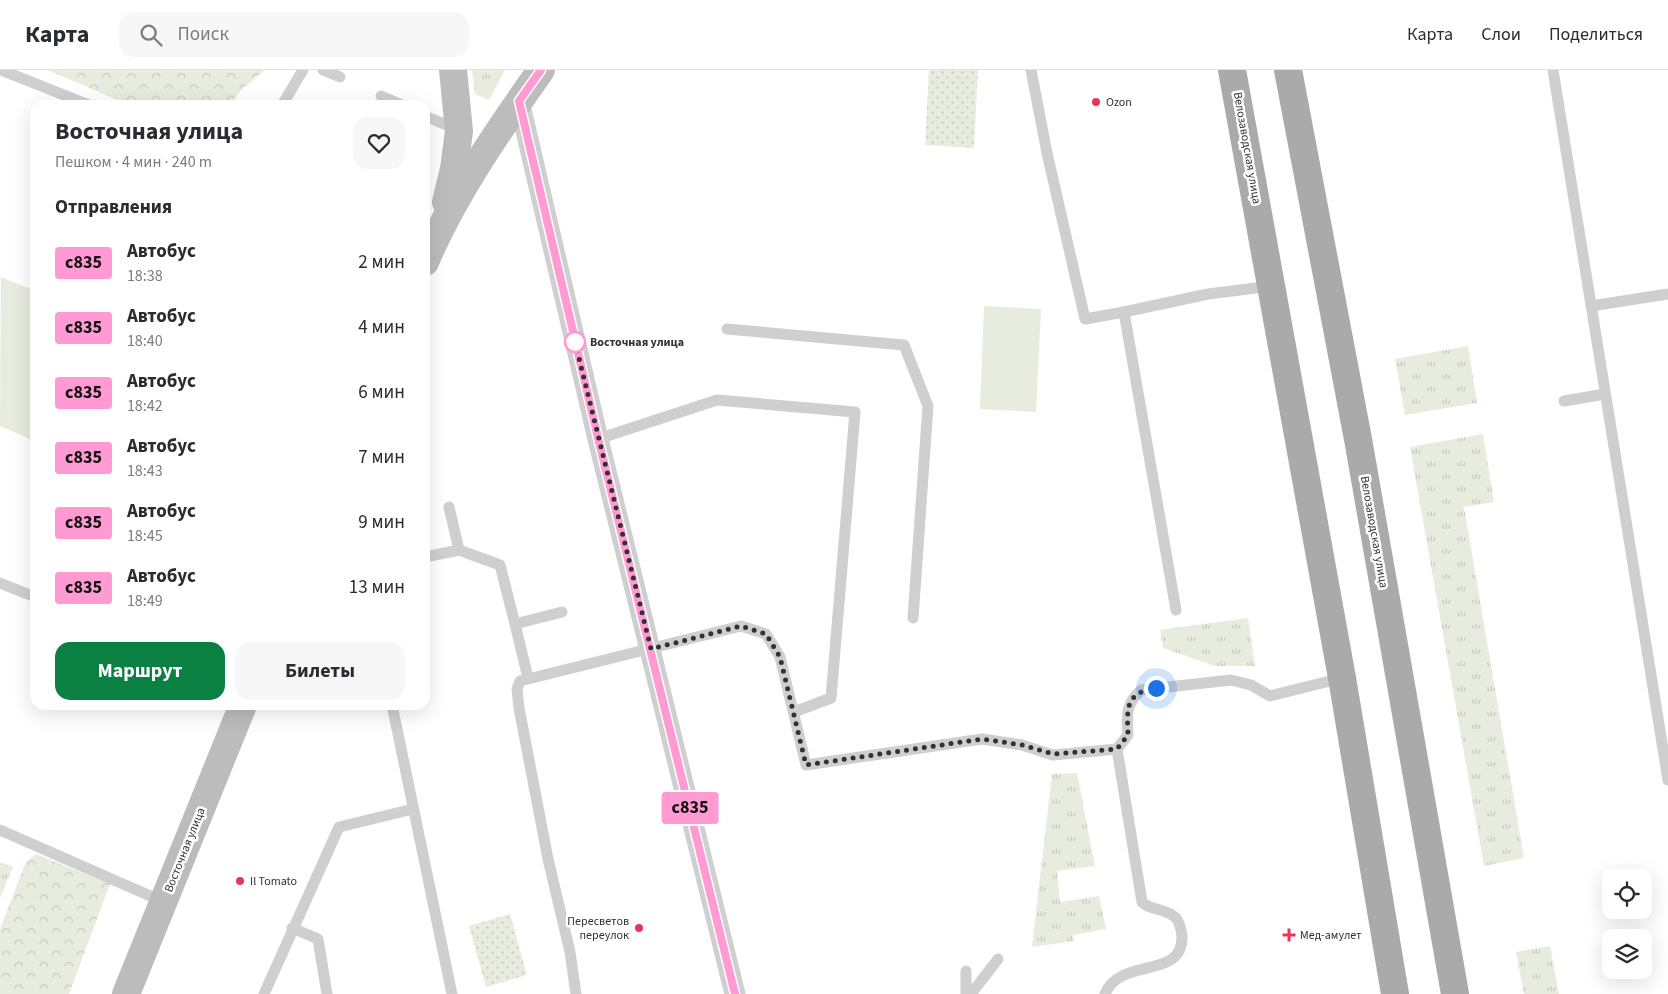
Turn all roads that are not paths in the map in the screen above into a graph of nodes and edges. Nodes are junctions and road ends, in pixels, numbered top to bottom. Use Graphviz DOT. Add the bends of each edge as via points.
graph roads {
  1 [pos="1,70"];
  2 [pos="304,70"];
  3 [pos="323,70"];
  4 [pos="453,70"];
  5 [pos="541,70"];
  6 [pos="1031,70"];
  7 [pos="1232,70"];
  8 [pos="1288,70"];
  9 [pos="1553,70"];
  10 [pos="340,77"];
  11 [pos="381,96"];
  12 [pos="76,100"];
  13 [pos="285,100"];
  14 [pos="390,100"];
  15 [pos="519,101"];
  16 [pos="430,118"];
  17 [pos="459,131"];
  18 [pos="438,231"];
  19 [pos="430,250"];
  20 [pos="1272,286"];
  21 [pos="1668,294"];
  22 [pos="1591,306"];
  23 [pos="1124,312"];
  24 [pos="727,329"];
  25 [pos="1605,394"];
  26 [pos="1564,401"];
  27 [pos="598,438"];
  28 [pos="449,507"];
  29 [pos="458,550"];
  30 [pos="430,556"];
  31 [pos="0,583"];
  32 [pos="30,595"];
  33 [pos="1176,610"];
  34 [pos="562,612"];
  35 [pos="913,618"];
  36 [pos="515,624"];
  37 [pos="651,649"];
  38 [pos="528,678"];
  39 [pos="1342,678"];
  40 [pos="241,710"];
  41 [pos="393,710"];
  42 [pos="794,712"];
  43 [pos="1117,749"];
  44 [pos="1666,753"];
  45 [pos="1668,780"];
  46 [pos="413,809"];
  47 [pos="0,830"];
  48 [pos="164,902"];
  49 [pos="292,928"];
  50 [pos="998,959"];
  51 [pos="966,971"];
  52 [pos="126,994"];
  53 [pos="264,994"];
  54 [pos="327,994"];
  55 [pos="452,994"];
  56 [pos="576,994"];
  57 [pos="735,994"];
  58 [pos="966,994"];
  59 [pos="971,994"];
  60 [pos="1105,994"];
  61 [pos="1395,994"];
  62 [pos="1455,994"];
  1 -- 12 [label="lane"];
  2 -- 13 [label="lane"];
  3 -- 10 [label="lane"];
  4 -- 17 [label="main road"];
  5 -- 15 [label="main road"];
  6 -- 23 [label="lane" via="1084,320"];
  7 -- 20 [label="main road, Велозаводская улица"];
  8 -- 62 [label="main road, Велозаводская улица" via="1358,438"];
  9 -- 22 [label="lane"];
  11 -- 14 [label="lane"];
  15 -- 18 [label="main road"];
  15 -- 27 [label="street"];
  16 -- 17 [label="lane"];
  17 -- 18 [label="main road" via="454,169"];
  18 -- 19 [label="main road"];
  20 -- 23 [label="lane" via="1208,294"];
  20 -- 39 [label="main road, Велозаводская улица"];
  21 -- 22 [label="lane"];
  22 -- 25 [label="lane"];
  23 -- 33 [label="lane"];
  24 -- 35 [label="lane" via="904,345 928,406"];
  25 -- 26 [label="lane"];
  25 -- 44 [label="lane"];
  27 -- 37 [label="street"];
  27 -- 42 [label="lane" via="717,400 856,412 831,698"];
  28 -- 29 [label="lane"];
  29 -- 30 [label="lane"];
  29 -- 36 [label="lane" via="500,565"];
  31 -- 32 [label="lane"];
  34 -- 36 [label="lane"];
  36 -- 38 [label="lane"];
  37 -- 38 [label="lane"];
  37 -- 42 [label="lane" via="741,626 766,634 780,657"];
  37 -- 57 [label="street"];
  38 -- 56 [label="lane" via="520,681 517,690 519,708"];
  39 -- 43 [label="lane" via="1270,696 1231,680 1141,690 1131,699 1127,712 1128,735"];
  39 -- 61 [label="main road, Велозаводская улица"];
  40 -- 48 [label="main road, Восточная улица"];
  41 -- 46 [label="lane"];
  42 -- 43 [label="lane" via="806,765 982,739 1053,754"];
  43 -- 60 [label="lane" via="1142,902 1148,908 1171,913 1178,920 1182,928 1182,944 1178,955 1170,962 1122,974 1108,986"];
  44 -- 45 [label="lane"];
  46 -- 49 [label="lane" via="339,827"];
  46 -- 55 [label="lane"];
  47 -- 48 [label="lane"];
  48 -- 52 [label="main road, Восточная улица"];
  49 -- 53 [label="lane"];
  49 -- 54 [label="lane" via="318,940"];
  50 -- 59 [label="lane"];
  51 -- 58 [label="lane"];
}
